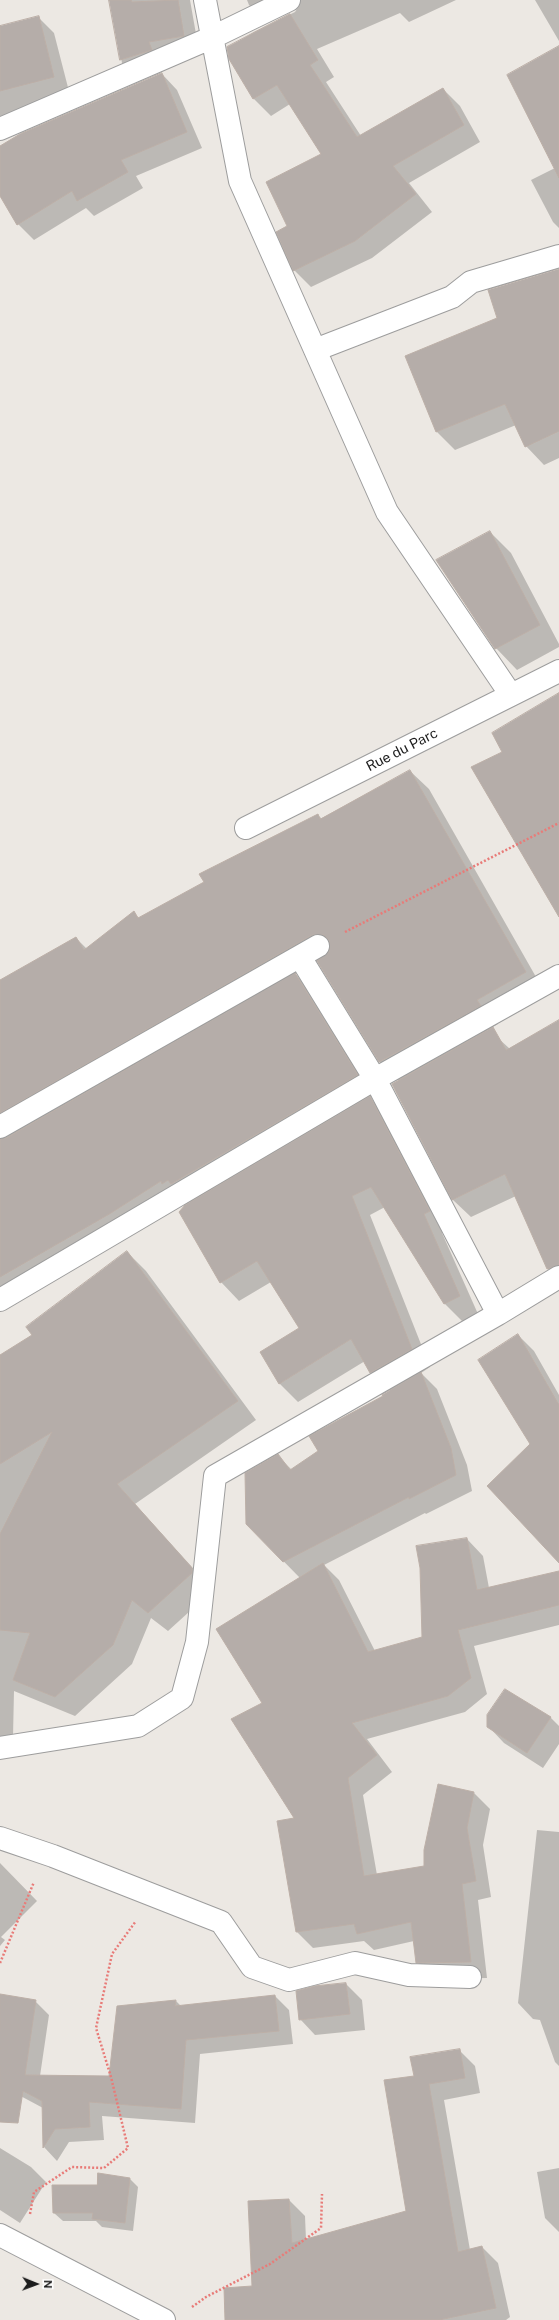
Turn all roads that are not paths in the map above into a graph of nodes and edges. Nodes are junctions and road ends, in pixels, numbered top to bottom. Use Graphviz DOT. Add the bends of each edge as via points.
graph roads {
  1 [pos="205,0"];
  2 [pos="289,0"];
  3 [pos="213,37"];
  4 [pos="0,129"];
  5 [pos="559,256"];
  6 [pos="315,350"];
  7 [pos="559,671"];
  8 [pos="511,696"];
  9 [pos="246,828"];
  10 [pos="559,976"];
  11 [pos="375,1079"];
  12 [pos="0,1127"];
  13 [pos="559,1277"];
  14 [pos="0,1300"];
  15 [pos="498,1314"];
  16 [pos="0,1748"];
  17 [pos="0,1838"];
  18 [pos="470,1977"];
  19 [pos="0,2236"];
  20 [pos="164,2320"];
  1 -- 3 [label="street"];
  2 -- 3 [label="street"];
  3 -- 4 [label="street"];
  3 -- 6 [label="street" via="240,181"];
  5 -- 6 [label="street" via="471,282 452,297"];
  6 -- 8 [label="street" via="387,512"];
  7 -- 8 [label="street, Rue du Parc"];
  8 -- 9 [label="street, Rue du Parc"];
  10 -- 11 [label="street"];
  11 -- 12 [label="street" via="309,952"];
  11 -- 14 [label="street"];
  11 -- 15 [label="street"];
  13 -- 15 [label="street"];
  15 -- 16 [label="street" via="215,1476 197,1642 182,1698 138,1726"];
  17 -- 18 [label="street" via="221,1922 252,1967 289,1980 355,1963 409,1975"];
  19 -- 20 [label="street"];
}
